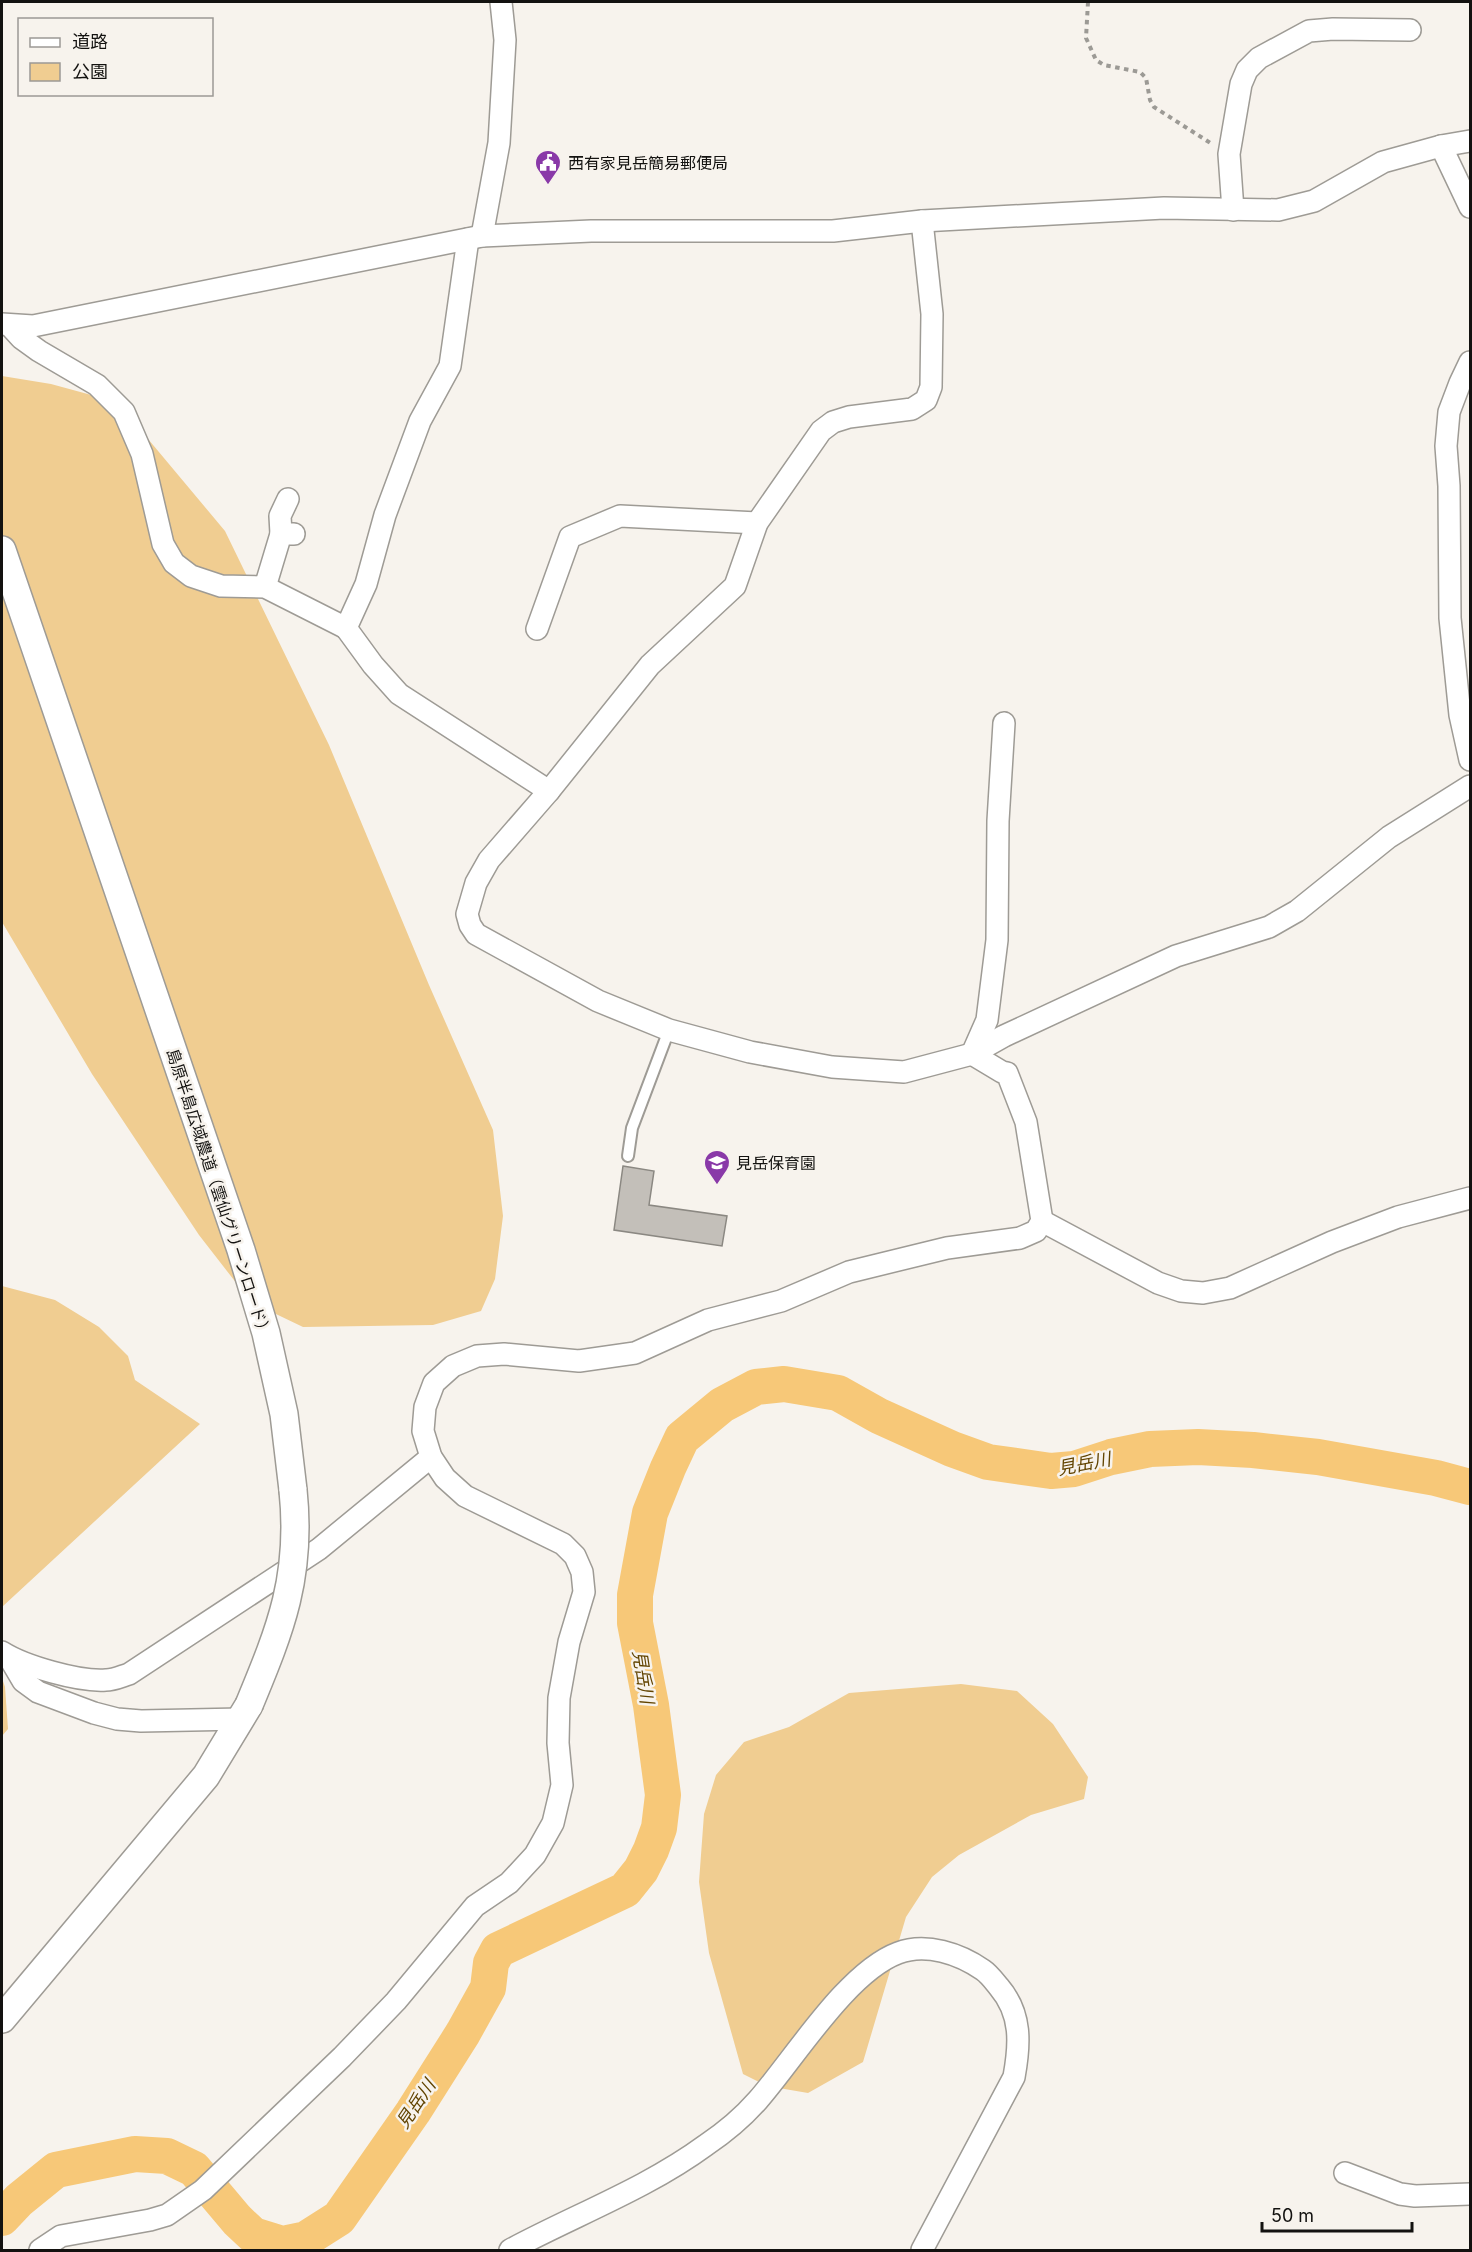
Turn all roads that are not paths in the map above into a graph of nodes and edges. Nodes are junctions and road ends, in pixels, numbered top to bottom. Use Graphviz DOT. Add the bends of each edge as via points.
graph roads {
  1 [pos="501,2"];
  2 [pos="1410,30"];
  3 [pos="1470,141"];
  4 [pos="1441,146"];
  5 [pos="1470,207"];
  6 [pos="1233,210"];
  7 [pos="922,222"];
  8 [pos="475,238"];
  9 [pos="6,325"];
  10 [pos="1470,362"];
  11 [pos="288,499"];
  12 [pos="757,523"];
  13 [pos="2,550"];
  14 [pos="265,587"];
  15 [pos="346,627"];
  16 [pos="537,629"];
  17 [pos="1004,723"];
  18 [pos="1470,760"];
  19 [pos="1470,786"];
  20 [pos="549,791"];
  21 [pos="669,1030"];
  22 [pos="972,1054"];
  23 [pos="628,1155"];
  24 [pos="1470,1198"];
  25 [pos="1042,1221"];
  26 [pos="431,1457"];
  27 [pos="5,1654"];
  28 [pos="245,1712"];
  29 [pos="2,2019"];
  30 [pos="1345,2173"];
  31 [pos="1470,2194"];
  32 [pos="40,2250"];
  33 [pos="510,2250"];
  34 [pos="922,2250"];
  1 -- 8 [label="street" via="505,40 498,143"];
  2 -- 6 [label="street" via="1309,31 1259,58 1247,70 1229,154"];
  3 -- 4 [label="street"];
  4 -- 5 [label="street"];
  4 -- 6 [label="street" via="1383,162 1314,201 1278,210"];
  6 -- 7 [label="street" via="1164,208"];
  7 -- 8 [label="street" via="833,231 591,231"];
  7 -- 12 [label="street" via="932,314 931,387 926,400 912,409 833,422 821,431"];
  8 -- 9 [label="street" via="33,326"];
  8 -- 15 [label="street" via="450,366 420,421 385,515 366,584"];
  9 -- 14 [label="street" via="39,351 97,385 124,412 142,454 163,544 174,563 191,576 221,586"];
  10 -- 18 [label="street" via="1449,412 1446,446 1450,618 1460,715"];
  11 -- 14 [label="street" via="280,516 288,534"];
  12 -- 16 [label="street" via="620,516 570,537"];
  12 -- 20 [label="street" via="735,586 650,665"];
  13 -- 28 [label="street, 島原半島広域農道（雲仙グリーンロード）, bridge" via="241,1250 266,1333 284,1414 297,1523 291,1583 271,1652"];
  14 -- 15 [label="street"];
  15 -- 20 [label="street" via="399,694"];
  17 -- 22 [label="street" via="998,820 998,940 987,1020"];
  19 -- 22 [label="street" via="1389,837 1298,911 1269,927 1176,956"];
  20 -- 21 [label="street" via="489,860 476,883 467,914 470,925 476,934 598,1001"];
  21 -- 22 [label="street" via="750,1052 832,1067 904,1072"];
  21 -- 23 [label="lane" via="632,1128"];
  22 -- 25 [label="street" via="1007,1073 1026,1122"];
  24 -- 25 [label="street" via="1398,1217 1230,1288 1203,1293 1158,1283"];
  25 -- 26 [label="street" via="1036,1232 1020,1238 947,1248 849,1272 780,1301 708,1320 635,1353 579,1361 504,1354 477,1356 453,1366 434,1383 425,1407 423,1431"];
  26 -- 27 [label="street" via="319,1549 129,1674 108,1681 84,1680"];
  26 -- 32 [label="street" via="445,1478 465,1496 562,1544 575,1556 582,1572 584,1592 569,1642 559,1698 562,1785 553,1823 535,1855 509,1883 475,1906 373,2025 210,2183 167,2215 61,2236"];
  27 -- 28 [label="street" via="23,1680 38,1692 117,1719 141,1721"];
  28 -- 29 [label="street, 島原半島広域農道（雲仙グリーンロード）" via="206,1776"];
  30 -- 31 [label="street" via="1400,2194"];
  33 -- 34 [label="street" via="649,2182 707,2145 757,2102 825,2016 866,1972 898,1953 925,1948 962,1957 986,1972 1006,1996 1017,2020 1019,2048 1014,2077"];
}
